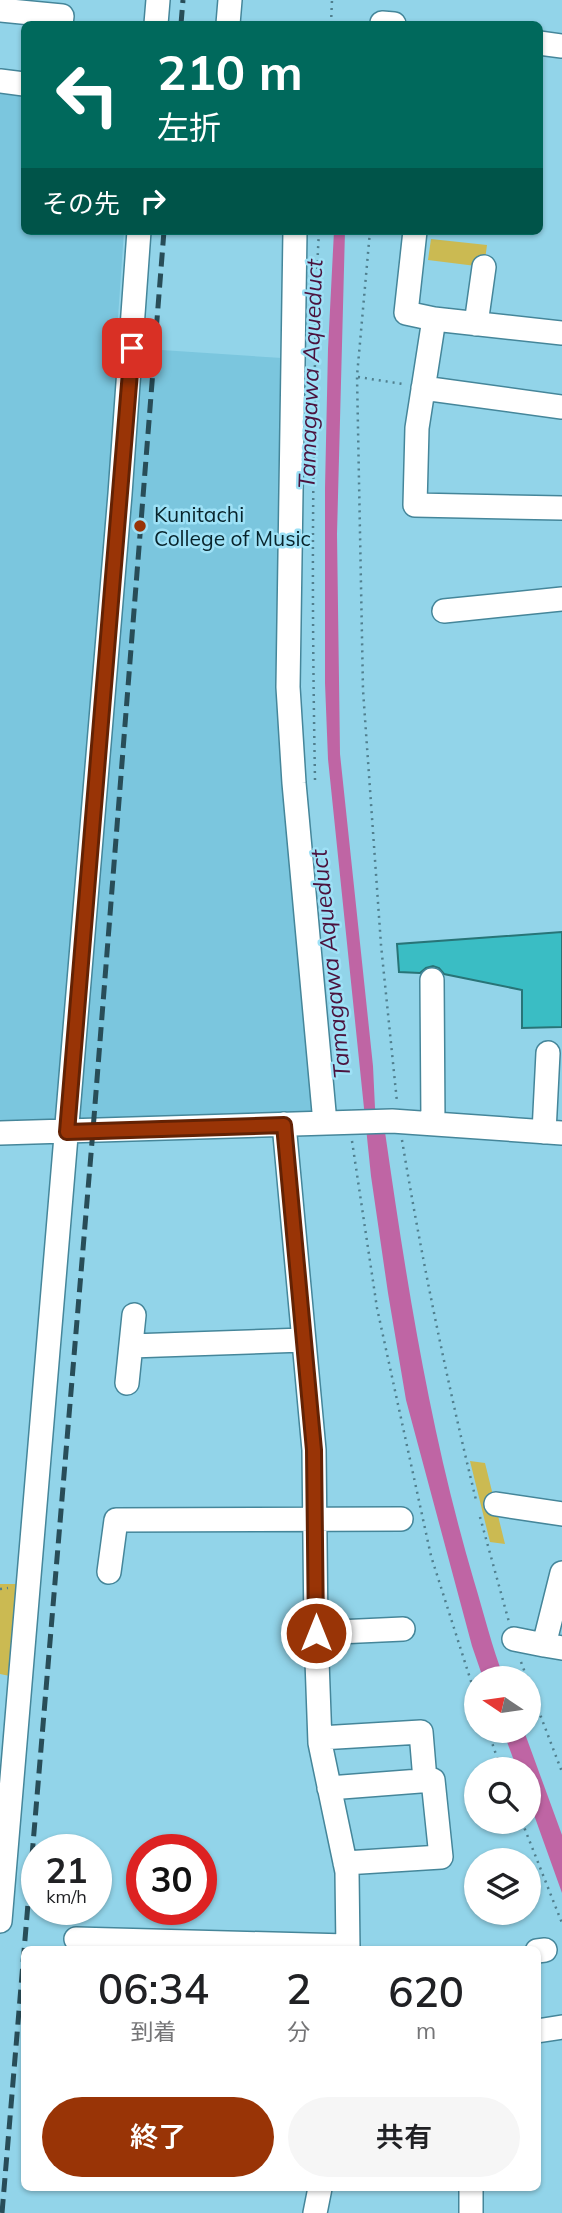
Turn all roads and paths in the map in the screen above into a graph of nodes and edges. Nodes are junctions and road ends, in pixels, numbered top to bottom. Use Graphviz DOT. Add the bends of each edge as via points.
graph roads {
  1 [pos="158,0"];
  2 [pos="230,0"];
  3 [pos="332,0"];
  4 [pos="0,10"];
  5 [pos="62,13"];
  6 [pos="156,21"];
  7 [pos="228,21"];
  8 [pos="331,21"];
  9 [pos="543,44"];
  10 [pos="562,46"];
  11 [pos="0,81"];
  12 [pos="21,84"];
  13 [pos="139,235"];
  14 [pos="295,235"];
  15 [pos="319,235"];
  16 [pos="370,235"];
  17 [pos="415,235"];
  18 [pos="485,267"];
  19 [pos="434,319"];
  20 [pos="476,324"];
  21 [pos="562,333"];
  22 [pos="358,376"];
  23 [pos="423,388"];
  24 [pos="562,407"];
  25 [pos="562,508"];
  26 [pos="562,599"];
  27 [pos="444,611"];
  28 [pos="315,791"];
  29 [pos="432,980"];
  30 [pos="548,1053"];
  31 [pos="396,1121"];
  32 [pos="325,1123"];
  33 [pos="355,1123"];
  34 [pos="433,1123"];
  35 [pos="284,1125"];
  36 [pos="67,1132"];
  37 [pos="553,1132"];
  38 [pos="0,1133"];
  39 [pos="134,1315"];
  40 [pos="303,1340"];
  41 [pos="131,1346"];
  42 [pos="127,1383"];
  43 [pos="484,1507"];
  44 [pos="562,1514"];
  45 [pos="316,1519"];
  46 [pos="401,1519"];
  47 [pos="110,1572"];
  48 [pos="562,1573"];
  49 [pos="403,1629"];
  50 [pos="316,1633"];
  51 [pos="514,1639"];
  52 [pos="553,1647"];
  53 [pos="466,1666"];
  54 [pos="523,1666"];
  55 [pos="541,1717"];
  56 [pos="320,1738"];
  57 [pos="7,1760"];
  58 [pos="562,1773"];
  59 [pos="425,1780"];
  60 [pos="329,1788"];
  61 [pos="527,1834"];
  62 [pos="4,1837"];
  63 [pos="345,1863"];
  64 [pos="0,1912"];
  65 [pos="0,1921"];
  66 [pos="562,1923"];
  67 [pos="76,1939"];
  68 [pos="314,1946"];
  69 [pos="348,1946"];
  70 [pos="562,2028"];
  71 [pos="541,2031"];
  72 [pos="317,2191"];
  73 [pos="471,2191"];
  74 [pos="316,2213"];
  75 [pos="471,2213"];
  1 -- 6 [label="street"];
  2 -- 7 [label="street"];
  3 -- 8 [label="path"];
  4 -- 5 [label="street"];
  9 -- 10 [label="street"];
  11 -- 12 [label="street"];
  13 -- 36 [label="street"];
  14 -- 32 [label="street" via="288,687"];
  15 -- 28 [label="path" via="313,501"];
  16 -- 22 [label="path"];
  17 -- 19 [label="street" via="406,313"];
  18 -- 20 [label="street"];
  19 -- 20 [label="street"];
  19 -- 23 [label="street"];
  20 -- 21 [label="street"];
  22 -- 23 [label="path"];
  22 -- 31 [label="path" via="363,690"];
  23 -- 24 [label="street"];
  23 -- 25 [label="street" via="415,505"];
  26 -- 27 [label="street"];
  29 -- 34 [label="street"];
  30 -- 37 [label="street"];
  31 -- 33 [label="street"];
  31 -- 34 [label="street"];
  31 -- 43 [label="path" via="449,1386"];
  32 -- 33 [label="street"];
  32 -- 35 [label="street"];
  33 -- 53 [label="path" via="358,1184 377,1308 431,1556"];
  34 -- 37 [label="street"];
  35 -- 36 [label="street"];
  35 -- 40 [label="street"];
  36 -- 38 [label="street"];
  36 -- 57 [label="street"];
  39 -- 41 [label="street"];
  40 -- 41 [label="street"];
  40 -- 45 [label="street"];
  41 -- 42 [label="street"];
  43 -- 44 [label="street"];
  43 -- 51 [label="path"];
  45 -- 46 [label="street"];
  45 -- 47 [label="street" via="116,1520"];
  45 -- 50 [label="street"];
  48 -- 52 [label="street"];
  49 -- 50 [label="street"];
  50 -- 56 [label="street"];
  51 -- 52 [label="street"];
  51 -- 54 [label="path"];
  55 -- 58 [label="path"];
  56 -- 59 [label="street" via="421,1732"];
  56 -- 60 [label="street"];
  57 -- 62 [label="street"];
  59 -- 60 [label="street"];
  59 -- 63 [label="street" via="433,1780 441,1857"];
  60 -- 63 [label="street"];
  61 -- 66 [label="path"];
  62 -- 64 [label="street"];
  63 -- 69 [label="street"];
  64 -- 65 [label="street"];
  67 -- 68 [label="street"];
  70 -- 71 [label="street"];
  72 -- 74 [label="street"];
  73 -- 75 [label="street"];
}
